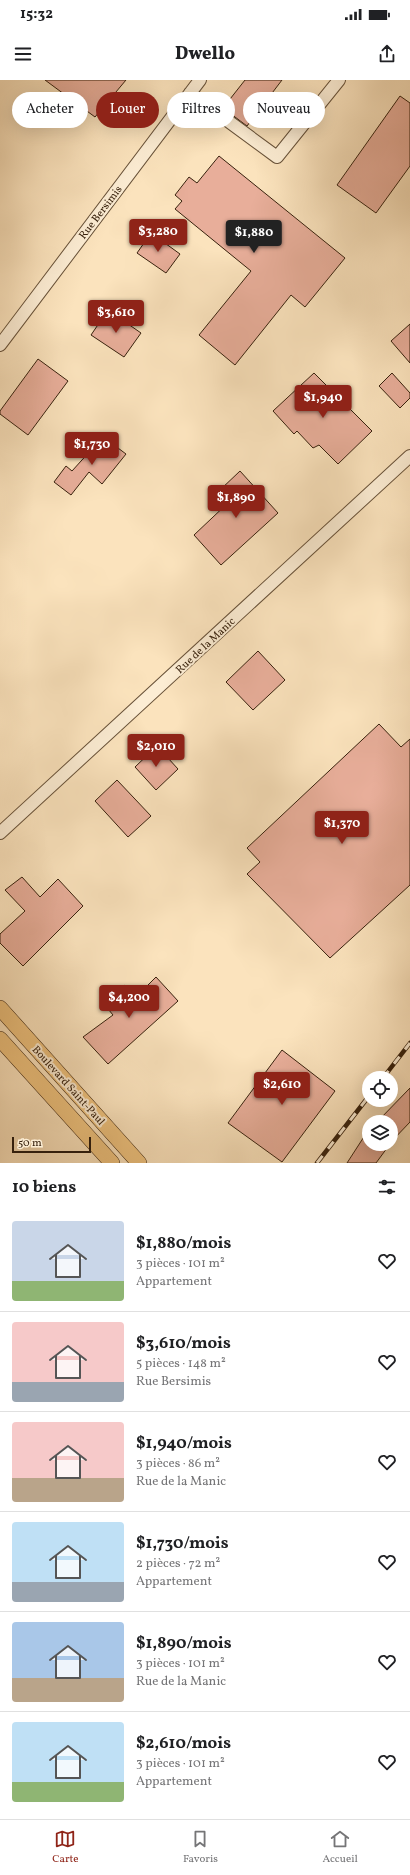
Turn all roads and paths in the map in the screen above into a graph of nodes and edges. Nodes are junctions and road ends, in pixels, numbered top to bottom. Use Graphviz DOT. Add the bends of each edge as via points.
graph roads {
  1 [pos="200,80"];
  2 [pos="339,80"];
  3 [pos="191,92"];
  4 [pos="167,124"];
  5 [pos="235,126"];
  6 [pos="0,345"];
  7 [pos="410,456"];
  8 [pos="0,833"];
  9 [pos="0,1008"];
  10 [pos="0,1039"];
  11 [pos="112,1163"];
  12 [pos="139,1163"];
  1 -- 3 [label="street, Rue Bersimis"];
  2 -- 5 [label="street" via="277,157"];
  4 -- 6 [label="street, Rue Bersimis"];
  7 -- 8 [label="street, Rue de la Manic"];
  9 -- 12 [label="main road, Boulevard Saint-Paul"];
  10 -- 11 [label="main road, Boulevard Saint-Paul"];
}
